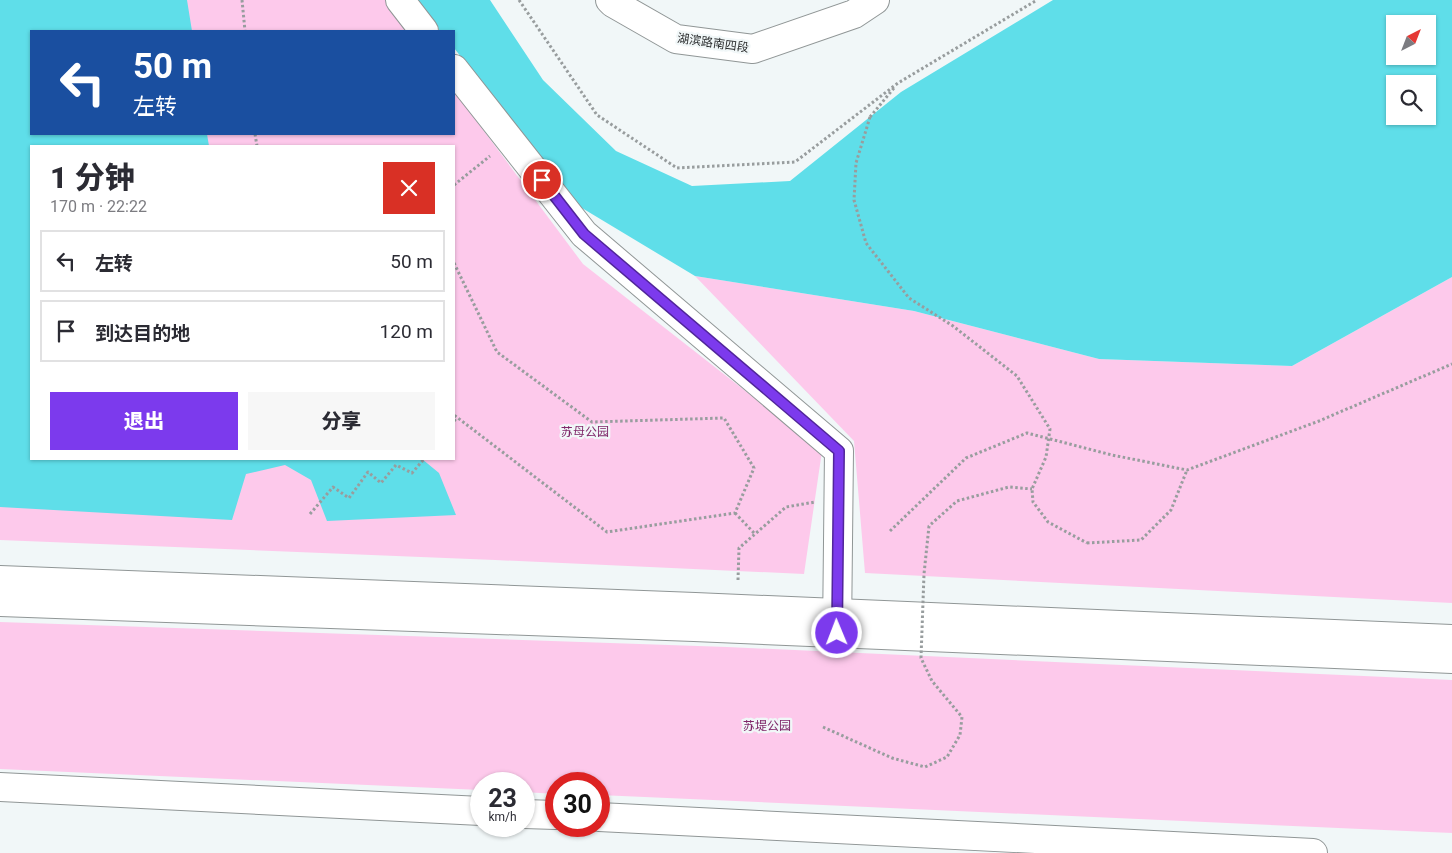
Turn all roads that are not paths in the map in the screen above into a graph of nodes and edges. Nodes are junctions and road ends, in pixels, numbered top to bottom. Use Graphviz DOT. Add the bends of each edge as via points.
graph roads {
  1 [pos="400,0"];
  2 [pos="610,0"];
  3 [pos="876,0"];
  4 [pos="423,30"];
  5 [pos="455,70"];
  6 [pos="0,580"];
  7 [pos="0,602"];
  8 [pos="837,623"];
  9 [pos="1452,639"];
  10 [pos="1452,660"];
  11 [pos="0,787"];
  12 [pos="470,810"];
  13 [pos="610,818"];
  14 [pos="1313,853"];
  1 -- 4 [label="main road"];
  2 -- 3 [label="main road, 湖滨路南四段" via="676,39 753,49 854,14"];
  5 -- 8 [label="main road" via="584,234 839,451"];
  6 -- 8 [label="main road"];
  7 -- 8 [label="main road"];
  8 -- 9 [label="main road"];
  8 -- 10 [label="main road"];
  11 -- 12 [label="main road"];
  13 -- 14 [label="main road"];
}
